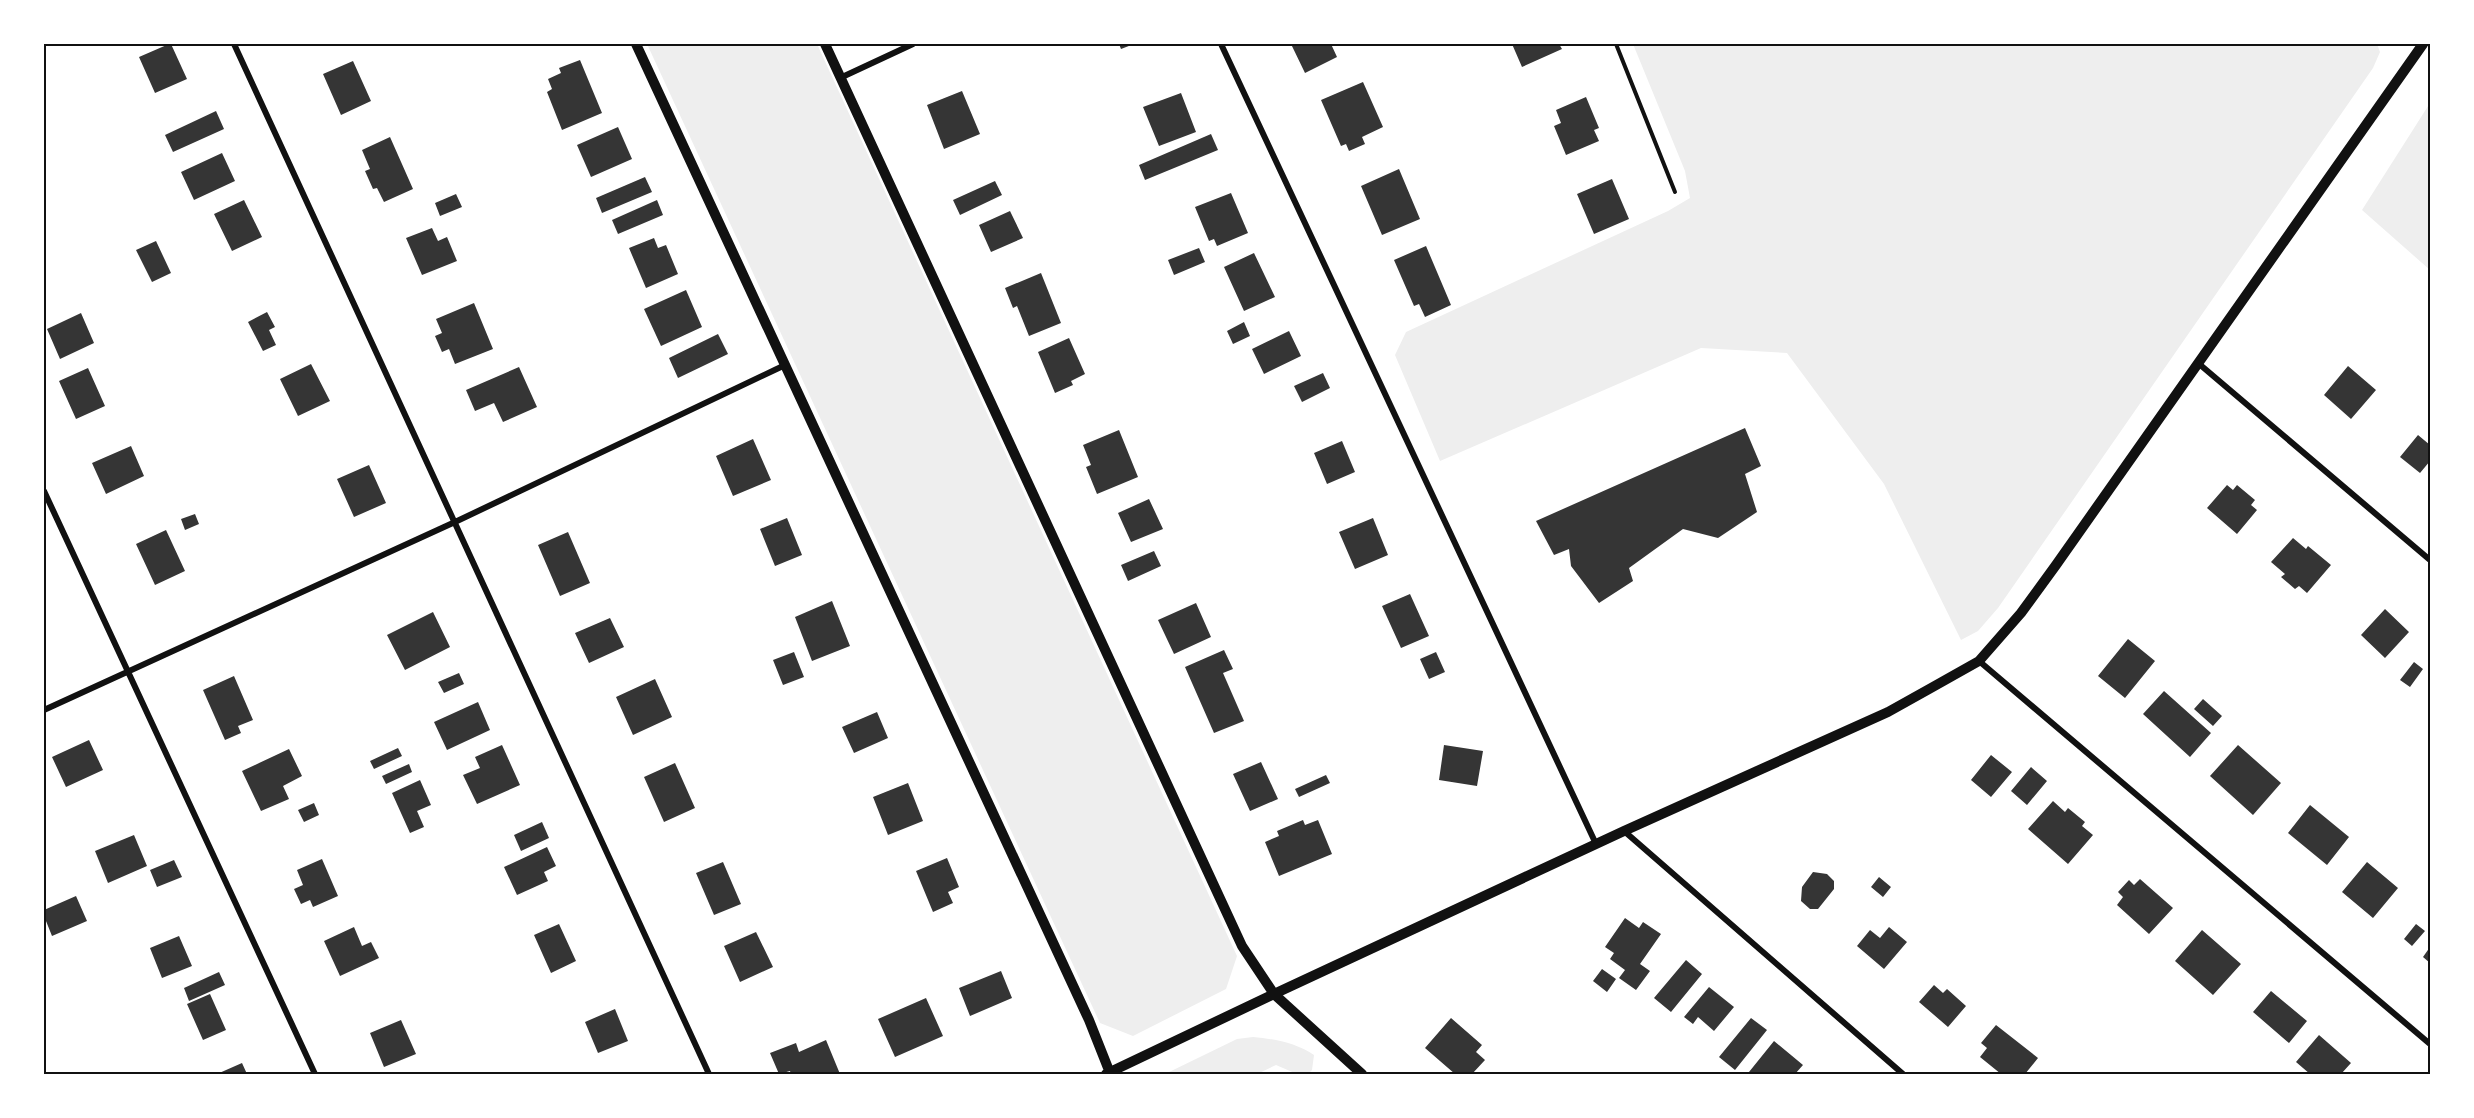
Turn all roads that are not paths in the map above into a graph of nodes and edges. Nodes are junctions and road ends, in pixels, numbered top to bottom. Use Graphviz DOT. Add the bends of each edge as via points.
graph roads {
  1 [pos="234,44"];
  2 [pos="636,44"];
  3 [pos="825,44"];
  4 [pos="913,44"];
  5 [pos="1221,44"];
  6 [pos="2421,44"];
  7 [pos="840,78"];
  8 [pos="2198,363"];
  9 [pos="783,366"];
  10 [pos="44,491"];
  11 [pos="455,522"];
  12 [pos="2430,560"];
  13 [pos="1978,661"];
  14 [pos="127,672"];
  15 [pos="44,710"];
  16 [pos="1624,831"];
  17 [pos="1596,844"];
  18 [pos="1274,993"];
  19 [pos="2430,1044"];
  20 [pos="315,1074"];
  21 [pos="708,1074"];
  22 [pos="1109,1074"];
  23 [pos="1362,1074"];
  24 [pos="1903,1074"];
  1 -- 11 [label="street"];
  2 -- 9 [label="street"];
  3 -- 7 [label="street"];
  4 -- 7 [label="street"];
  5 -- 17 [label="street"];
  6 -- 8 [label="street"];
  7 -- 18 [label="street" via="1242,946"];
  8 -- 12 [label="street"];
  8 -- 13 [label="street" via="2021,614"];
  9 -- 11 [label="street"];
  9 -- 22 [label="street" via="1084,1009"];
  10 -- 14 [label="street"];
  11 -- 14 [label="street"];
  11 -- 21 [label="street"];
  13 -- 16 [label="street" via="1888,712"];
  13 -- 19 [label="street"];
  14 -- 15 [label="street"];
  14 -- 20 [label="street"];
  16 -- 17 [label="street"];
  16 -- 24 [label="street"];
  17 -- 18 [label="street"];
  18 -- 22 [label="street"];
  18 -- 23 [label="street"];
}
